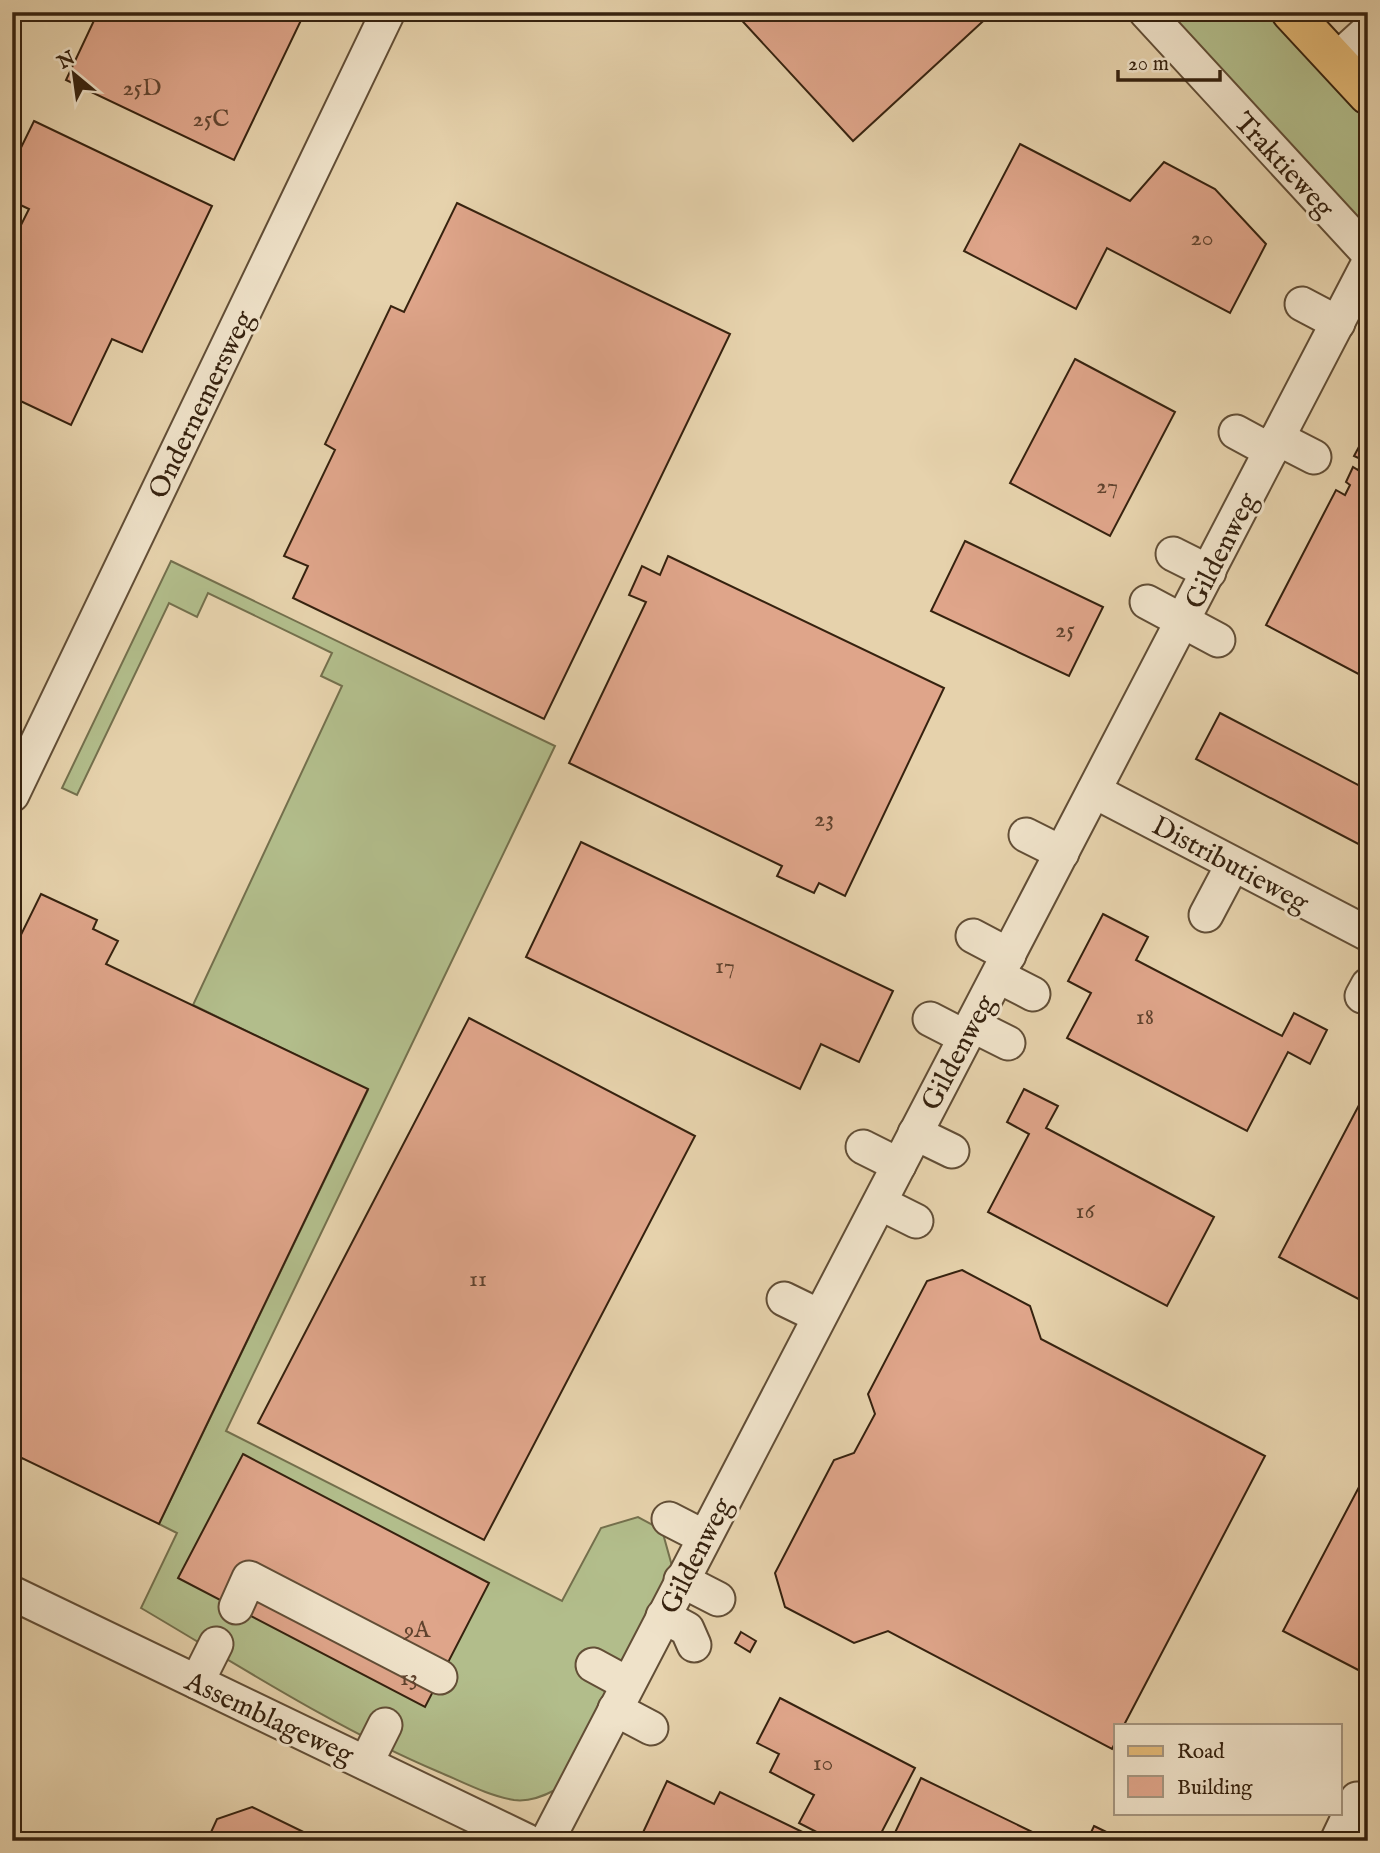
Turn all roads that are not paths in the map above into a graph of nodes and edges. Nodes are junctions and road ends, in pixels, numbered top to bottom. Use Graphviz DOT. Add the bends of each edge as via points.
graph roads {
  1 [pos="387,12"];
  2 [pos="1146,12"];
  3 [pos="1291,12"];
  4 [pos="1368,31"];
  5 [pos="1336,60"];
  6 [pos="1368,95"];
  7 [pos="1368,253"];
  8 [pos="1364,284"];
  9 [pos="1302,304"];
  10 [pos="1338,323"];
  11 [pos="1236,432"];
  12 [pos="1274,444"];
  13 [pos="1314,457"];
  14 [pos="1173,554"];
  15 [pos="1209,572"];
  16 [pos="1147,602"];
  17 [pos="1183,621"];
  18 [pos="1218,640"];
  19 [pos="1094,791"];
  20 [pos="12,795"];
  21 [pos="1026,835"];
  22 [pos="1062,853"];
  23 [pos="1233,864"];
  24 [pos="1206,915"];
  25 [pos="1368,934"];
  26 [pos="973,936"];
  27 [pos="1003,965"];
  28 [pos="1033,994"];
  29 [pos="930,1020"];
  30 [pos="968,1031"];
  31 [pos="1007,1043"];
  32 [pos="915,1133"];
  33 [pos="863,1147"];
  34 [pos="952,1151"];
  35 [pos="899,1165"];
  36 [pos="880,1203"];
  37 [pos="916,1220"];
  38 [pos="784,1299"];
  39 [pos="819,1316"];
  40 [pos="669,1519"];
  41 [pos="704,1537"];
  42 [pos="681,1580"];
  43 [pos="12,1593"];
  44 [pos="718,1599"];
  45 [pos="236,1607"];
  46 [pos="663,1616"];
  47 [pos="216,1644"];
  48 [pos="694,1645"];
  49 [pos="593,1665"];
  50 [pos="440,1678"];
  51 [pos="197,1682"];
  52 [pos="622,1696"];
  53 [pos="385,1726"];
  54 [pos="651,1728"];
  55 [pos="366,1763"];
  56 [pos="1357,1799"];
  57 [pos="527,1841"];
  58 [pos="547,1841"];
  59 [pos="1337,1841"];
  1 -- 20 [label="street, Ondernemersweg"];
  2 -- 7 [label="street, Traktieweg" via="1189,72"];
  3 -- 5 [label="main road"];
  4 -- 5 [label="street"];
  5 -- 6 [label="main road"];
  8 -- 10 [label="street, Gildenweg"];
  9 -- 10 [label="street"];
  10 -- 12 [label="street, Gildenweg"];
  11 -- 12 [label="street"];
  12 -- 13 [label="street"];
  12 -- 15 [label="street, Gildenweg"];
  14 -- 15 [label="street"];
  15 -- 17 [label="street, Gildenweg"];
  16 -- 17 [label="street"];
  17 -- 18 [label="street"];
  17 -- 19 [label="street, Gildenweg"];
  19 -- 22 [label="street, Gildenweg"];
  19 -- 23 [label="street, Distributieweg"];
  21 -- 22 [label="street"];
  22 -- 27 [label="street, Gildenweg"];
  23 -- 24 [label="street"];
  23 -- 25 [label="street, Distributieweg"];
  26 -- 27 [label="street"];
  27 -- 28 [label="street"];
  27 -- 30 [label="street, Gildenweg"];
  29 -- 30 [label="street"];
  30 -- 31 [label="street"];
  30 -- 32 [label="street, Gildenweg"];
  32 -- 34 [label="street"];
  32 -- 35 [label="street, Gildenweg"];
  33 -- 35 [label="street"];
  35 -- 36 [label="street, Gildenweg"];
  36 -- 37 [label="street"];
  36 -- 39 [label="street, Gildenweg"];
  38 -- 39 [label="street"];
  39 -- 41 [label="street, Gildenweg"];
  40 -- 41 [label="street"];
  41 -- 42 [label="street, Gildenweg"];
  42 -- 44 [label="street"];
  42 -- 46 [label="street, Gildenweg"];
  43 -- 51 [label="street, Assemblageweg"];
  45 -- 50 [label="street" via="249,1578"];
  46 -- 48 [label="street" via="687,1629"];
  46 -- 52 [label="street, Gildenweg"];
  47 -- 51 [label="street"];
  49 -- 52 [label="street"];
  51 -- 55 [label="street, Assemblageweg"];
  52 -- 54 [label="street"];
  52 -- 58 [label="street, Gildenweg"];
  53 -- 55 [label="street"];
  55 -- 57 [label="street, Assemblageweg"];
  56 -- 59 [label="street"];
}
